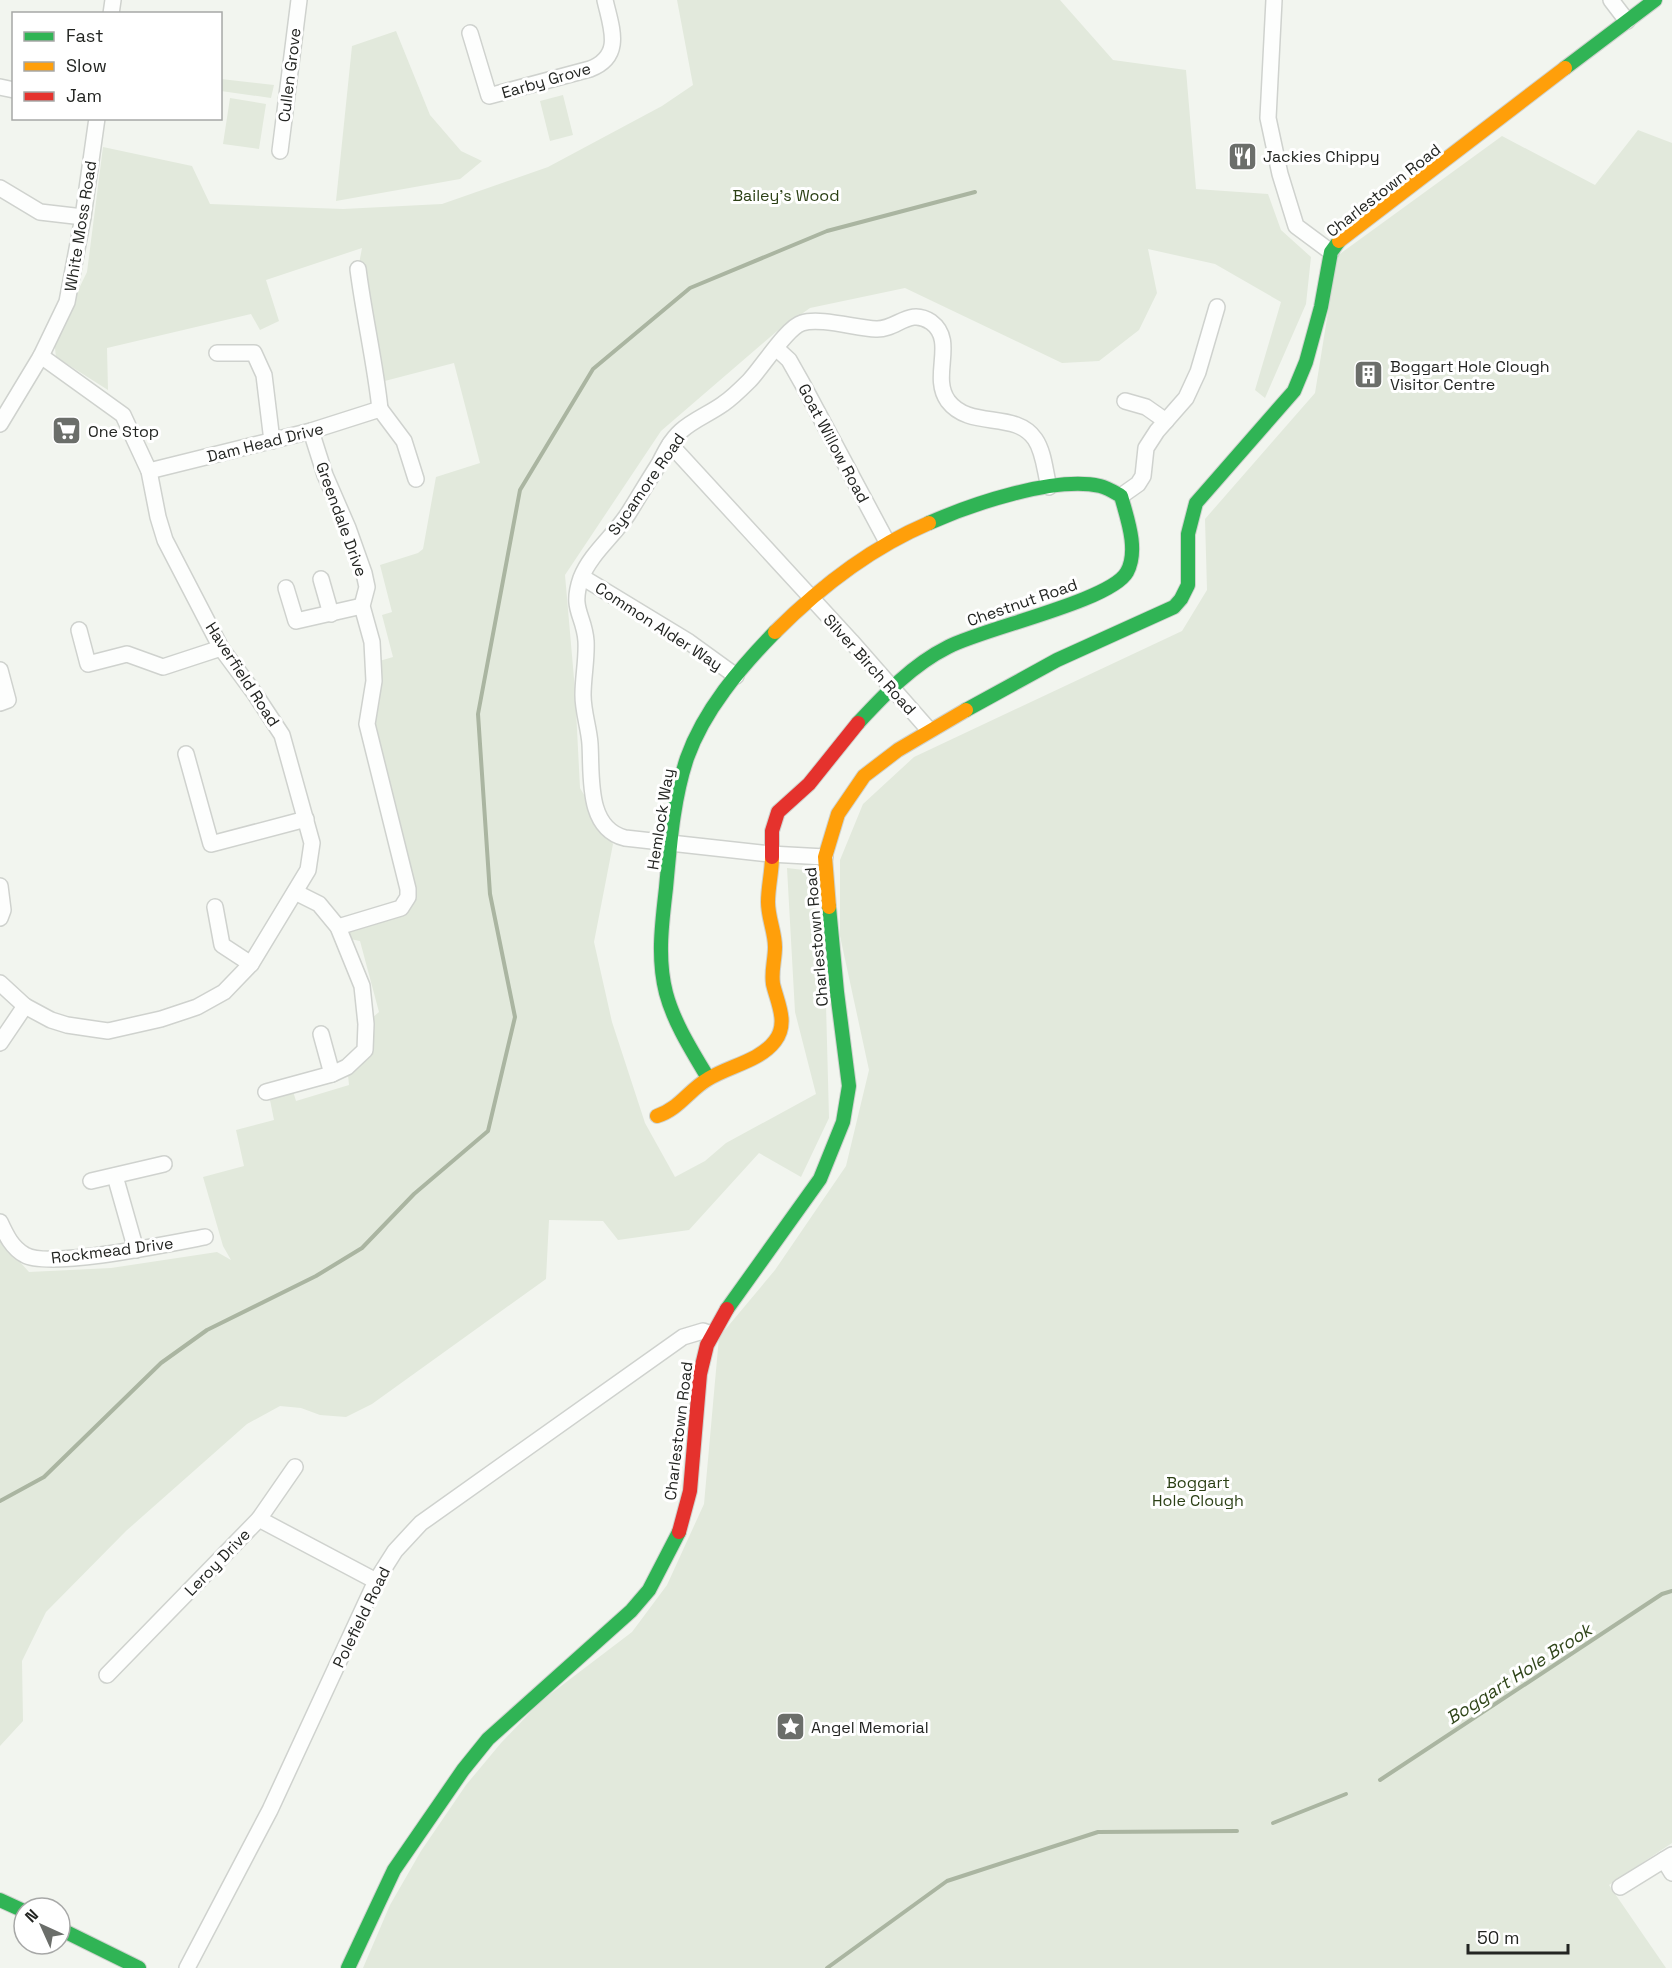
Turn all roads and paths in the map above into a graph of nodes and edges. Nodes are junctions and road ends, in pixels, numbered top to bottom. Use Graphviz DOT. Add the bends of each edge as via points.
graph roads {
  1 [pos="299,0"];
  2 [pos="605,0"];
  3 [pos="1274,0"];
  4 [pos="1611,0"];
  5 [pos="1655,0"];
  6 [pos="1627,21"];
  7 [pos="471,33"];
  8 [pos="97,120"];
  9 [pos="280,151"];
  10 [pos="0,188"];
  11 [pos="82,218"];
  12 [pos="1331,252"];
  13 [pos="358,269"];
  14 [pos="1217,307"];
  15 [pos="1193,332"];
  16 [pos="1209,337"];
  17 [pos="776,348"];
  18 [pos="217,353"];
  19 [pos="40,356"];
  20 [pos="1125,401"];
  21 [pos="380,409"];
  22 [pos="1166,421"];
  23 [pos="0,424"];
  24 [pos="311,431"];
  25 [pos="272,441"];
  26 [pos="670,444"];
  27 [pos="149,471"];
  28 [pos="417,478"];
  29 [pos="1049,487"];
  30 [pos="1121,496"];
  31 [pos="887,542"];
  32 [pos="582,577"];
  33 [pos="321,579"];
  34 [pos="286,588"];
  35 [pos="810,598"];
  36 [pos="362,606"];
  37 [pos="331,614"];
  38 [pos="79,630"];
  39 [pos="221,648"];
  40 [pos="0,670"];
  41 [pos="736,676"];
  42 [pos="891,688"];
  43 [pos="0,703"];
  44 [pos="929,730"];
  45 [pos="186,754"];
  46 [pos="306,819"];
  47 [pos="671,843"];
  48 [pos="770,854"];
  49 [pos="825,857"];
  50 [pos="0,886"];
  51 [pos="295,892"];
  52 [pos="215,907"];
  53 [pos="0,918"];
  54 [pos="338,927"];
  55 [pos="251,964"];
  56 [pos="0,983"];
  57 [pos="25,1006"];
  58 [pos="321,1034"];
  59 [pos="0,1043"];
  60 [pos="332,1074"];
  61 [pos="708,1078"];
  62 [pos="266,1092"];
  63 [pos="657,1116"];
  64 [pos="164,1164"];
  65 [pos="115,1176"];
  66 [pos="91,1181"];
  67 [pos="0,1222"];
  68 [pos="205,1237"];
  69 [pos="136,1250"];
  70 [pos="711,1334"];
  71 [pos="295,1467"];
  72 [pos="259,1519"];
  73 [pos="376,1581"];
  74 [pos="107,1675"];
  75 [pos="1669,1863"];
  76 [pos="1620,1887"];
  77 [pos="72,1935"];
  78 [pos="138,1968"];
  79 [pos="188,1968"];
  80 [pos="348,1968"];
  1 -- 9 [label="street, Cullen Grove"];
  2 -- 7 [label="street, Earby Grove" via="614,43 599,65 489,96"];
  3 -- 12 [label="street" via="1268,118 1280,174 1296,226"];
  4 -- 6 [label="street"];
  5 -- 6 [label="street, Charlestown Road"];
  6 -- 12 [label="street, Charlestown Road" via="1338,242"];
  8 -- 11 [label="street, White Moss Road"];
  10 -- 11 [label="street" via="40,212"];
  11 -- 19 [label="street, White Moss Road" via="67,302"];
  12 -- 44 [label="street, Charlestown Road" via="1321,307 1294,391 1196,503 1190,517 1190,583 1181,600 1174,607 1057,660"];
  13 -- 21 [label="street"];
  14 -- 16 [label="street"];
  15 -- 16 [label="street"];
  16 -- 22 [label="street" via="1186,398"];
  17 -- 26 [label="street, Sycamore Road" via="749,381 723,404 689,424"];
  17 -- 29 [label="street, Sycamore Road" via="802,323 877,329 910,316 933,323 942,337 941,389 949,402 970,417 1027,430 1037,441"];
  17 -- 31 [label="street, Goat Willow Road" via="789,360"];
  18 -- 25 [label="street" via="254,353 264,375"];
  19 -- 23 [label="street, White Moss Road"];
  19 -- 27 [label="street, Haverfield Road" via="123,415"];
  20 -- 22 [label="street" via="1146,407"];
  21 -- 24 [label="street, Dam Head Drive"];
  21 -- 28 [label="street" via="404,441"];
  22 -- 30 [label="street" via="1146,448 1143,476"];
  24 -- 25 [label="street, Dam Head Drive"];
  24 -- 36 [label="street, Greendale Drive" via="362,566 367,587"];
  25 -- 27 [label="street, Dam Head Drive"];
  26 -- 32 [label="street, Sycamore Road" via="626,517 588,562"];
  26 -- 35 [label="street, Silver Birch Road"];
  27 -- 39 [label="street, Haverfield Road" via="165,540"];
  29 -- 30 [label="street" via="1102,486"];
  29 -- 31 [label="street, Hemlock Way" via="959,509"];
  30 -- 42 [label="street, Chestnut Road" via="1132,556 1127,572 1115,583 1075,604 948,646"];
  31 -- 35 [label="street, Hemlock Way"];
  32 -- 41 [label="street, Common Alder Way" via="689,642"];
  32 -- 47 [label="street, Sycamore Road" via="576,598 586,640 583,697 592,794 604,827 614,835"];
  33 -- 37 [label="street"];
  34 -- 37 [label="street" via="296,621"];
  35 -- 41 [label="street, Hemlock Way"];
  35 -- 42 [label="street, Silver Birch Road"];
  36 -- 37 [label="street"];
  36 -- 54 [label="street, Greendale Drive" via="372,642 374,681 367,724 408,897 393,912"];
  38 -- 39 [label="street" via="88,664 128,654 163,667"];
  39 -- 46 [label="street, Haverfield Road" via="282,735"];
  40 -- 43 [label="street" via="8,700"];
  41 -- 47 [label="street, Hemlock Way" via="708,713 693,742 680,780"];
  42 -- 44 [label="street, Silver Birch Road"];
  42 -- 48 [label="street, Chestnut Road" via="804,790 776,815"];
  44 -- 49 [label="street, Charlestown Road" via="864,776 838,813"];
  45 -- 46 [label="street" via="211,844"];
  46 -- 51 [label="street, Haverfield Road" via="312,843 308,870"];
  47 -- 48 [label="street, Sycamore Road"];
  47 -- 61 [label="street, Hemlock Way" via="660,949 663,981 677,1020"];
  48 -- 49 [label="street, Sycamore Road"];
  48 -- 61 [label="street, Chestnut Road" via="768,906 775,947 772,974 781,1031 776,1041 760,1053"];
  49 -- 70 [label="street, Charlestown Road" via="849,1086 843,1122 820,1179"];
  50 -- 53 [label="street"];
  51 -- 54 [label="street" via="319,904"];
  51 -- 55 [label="street, Haverfield Road"];
  52 -- 55 [label="street" via="222,945"];
  54 -- 60 [label="street" via="362,986 365,1050 347,1067"];
  55 -- 57 [label="street, Haverfield Road" via="214,999 161,1020 108,1031 67,1025"];
  56 -- 57 [label="street, Haverfield Road"];
  57 -- 59 [label="street"];
  58 -- 60 [label="street"];
  60 -- 62 [label="street"];
  61 -- 63 [label="street" via="677,1108"];
  64 -- 65 [label="street"];
  65 -- 66 [label="street"];
  65 -- 69 [label="street"];
  67 -- 69 [label="street, Rockmead Drive" via="12,1244 33,1258 62,1259"];
  68 -- 69 [label="street, Rockmead Drive"];
  70 -- 73 [label="street, Polefield Road" via="703,1331 683,1337 421,1523 394,1551"];
  70 -- 80 [label="street, Charlestown Road" via="702,1359 690,1491 683,1520 663,1566 631,1611 496,1731 463,1770 394,1870"];
  71 -- 72 [label="street"];
  72 -- 73 [label="street, Leroy Drive"];
  72 -- 74 [label="street, Leroy Drive"];
  73 -- 79 [label="street, Polefield Road" via="270,1810"];
  75 -- 76 [label="street"];
  77 -- 78 [label="street"];
}
